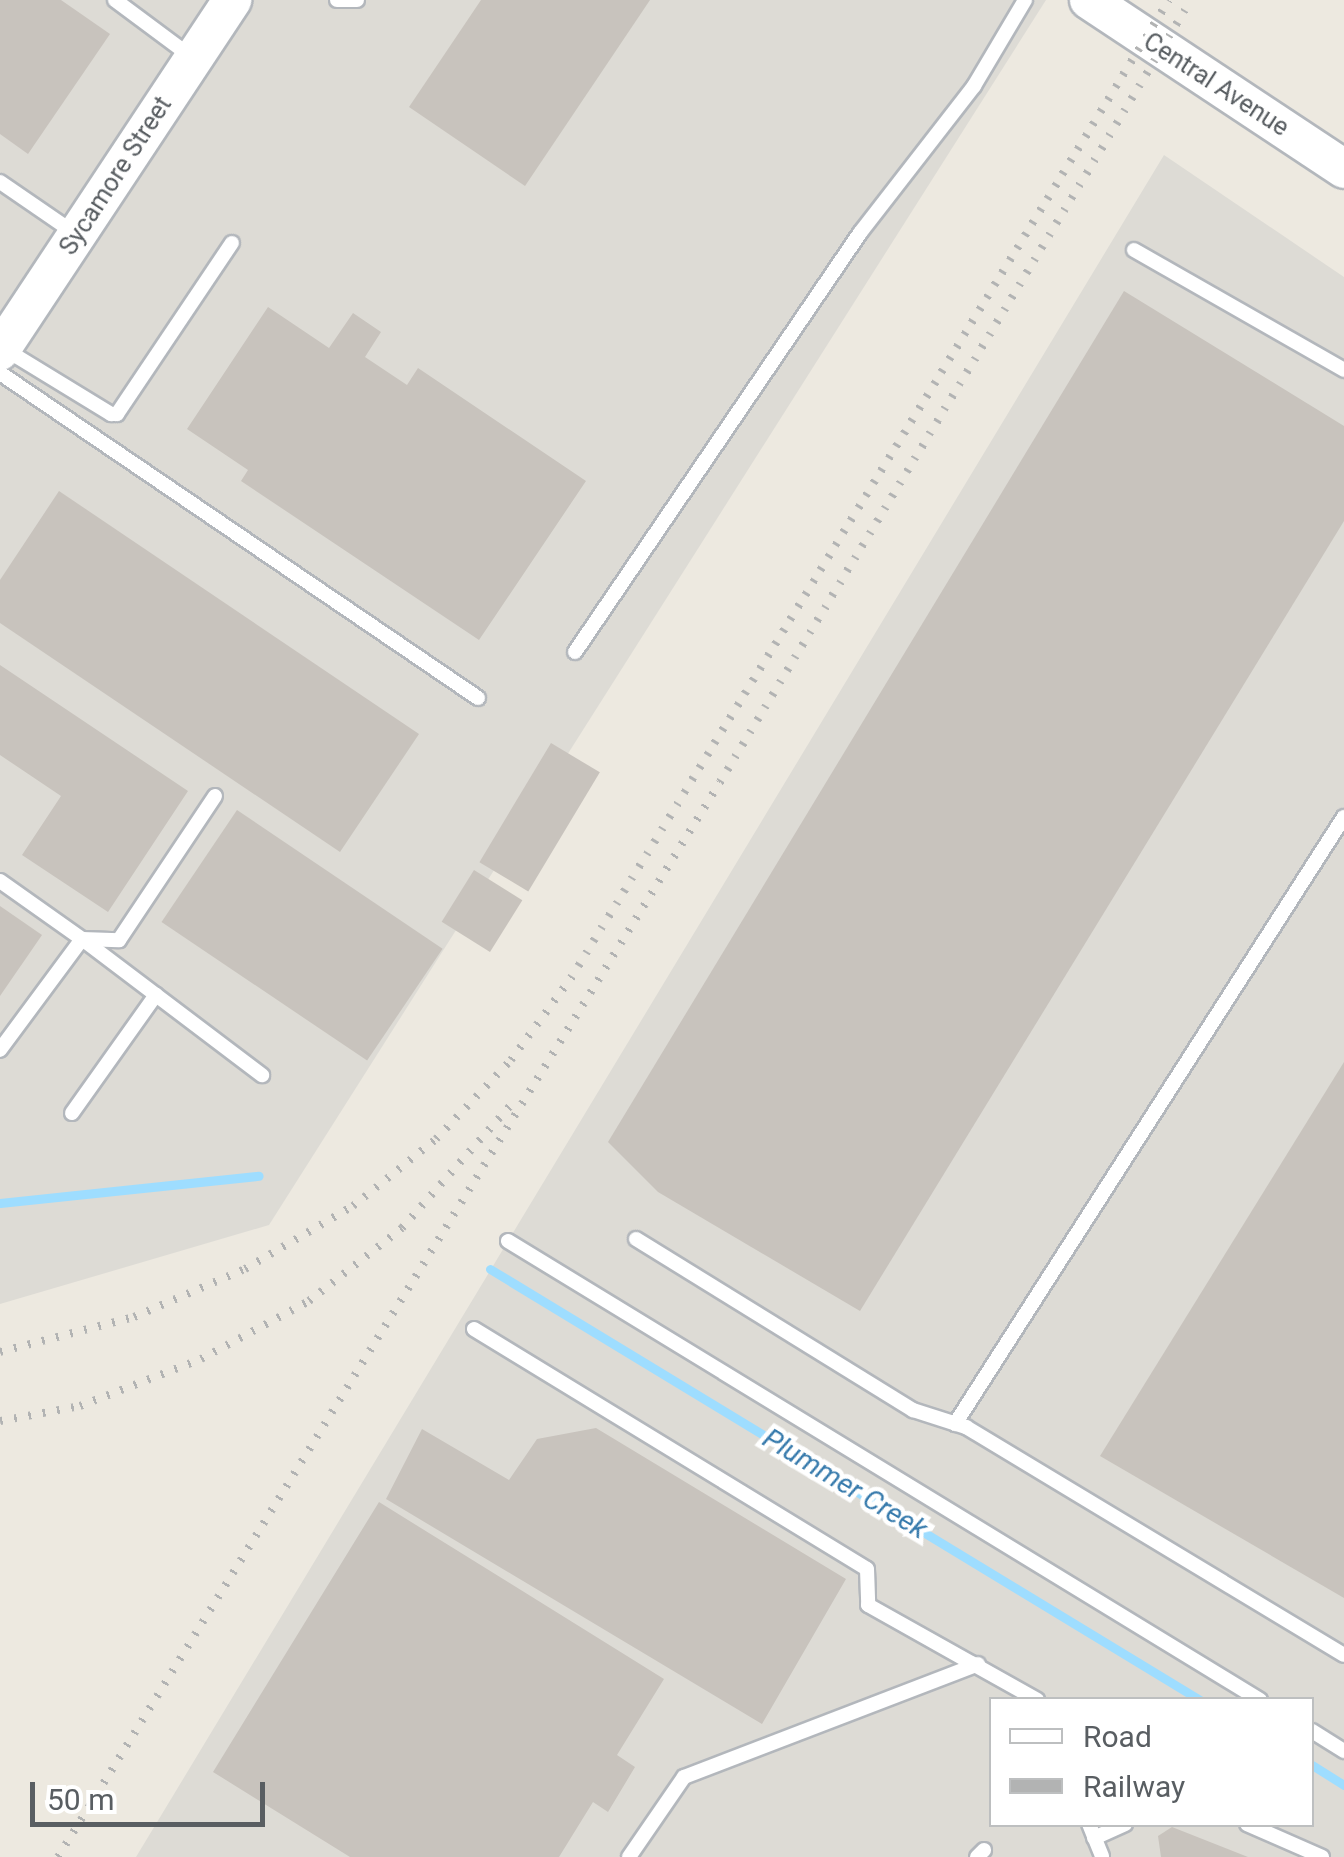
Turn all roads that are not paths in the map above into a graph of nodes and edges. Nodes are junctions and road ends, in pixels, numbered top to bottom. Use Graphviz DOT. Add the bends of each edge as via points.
graph roads {
  1 [pos="114,0"];
  2 [pos="232,0"];
  3 [pos="337,0"];
  4 [pos="357,0"];
  5 [pos="1025,0"];
  6 [pos="1089,0"];
  7 [pos="194,58"];
  8 [pos="1344,169"];
  9 [pos="0,182"];
  10 [pos="77,235"];
  11 [pos="232,243"];
  12 [pos="1134,250"];
  13 [pos="1,357"];
  14 [pos="1344,370"];
  15 [pos="575,652"];
  16 [pos="478,698"];
  17 [pos="214,796"];
  18 [pos="1344,818"];
  19 [pos="0,882"];
  20 [pos="82,939"];
  21 [pos="156,995"];
  22 [pos="0,1050"];
  23 [pos="262,1075"];
  24 [pos="72,1113"];
  25 [pos="636,1239"];
  26 [pos="508,1241"];
  27 [pos="474,1330"];
  28 [pos="955,1424"];
  29 [pos="1344,1654"];
  30 [pos="978,1664"];
  31 [pos="1037,1697"];
  32 [pos="1255,1697"];
  33 [pos="1314,1732"];
  34 [pos="1344,1751"];
  35 [pos="1254,1827"];
  36 [pos="1091,1831"];
  37 [pos="630,1857"];
  38 [pos="1102,1857"];
  39 [pos="1322,1857"];
  1 -- 7 [label="lane"];
  2 -- 7 [label="street, Sycamore Street"];
  3 -- 4 [label="lane"];
  5 -- 15 [label="lane" via="974,86 860,233"];
  6 -- 8 [label="street, Central Avenue"];
  7 -- 10 [label="street, Sycamore Street"];
  9 -- 10 [label="lane"];
  10 -- 13 [label="street, Sycamore Street"];
  11 -- 13 [label="lane" via="117,414"];
  12 -- 14 [label="lane"];
  13 -- 16 [label="lane"];
  17 -- 20 [label="lane" via="118,940"];
  18 -- 28 [label="lane"];
  19 -- 20 [label="lane"];
  20 -- 21 [label="lane"];
  20 -- 22 [label="lane"];
  21 -- 23 [label="lane"];
  21 -- 24 [label="lane"];
  25 -- 28 [label="lane" via="913,1410"];
  26 -- 32 [label="lane"];
  27 -- 30 [label="lane" via="867,1569 868,1605"];
  28 -- 29 [label="lane"];
  30 -- 31 [label="lane"];
  30 -- 37 [label="lane" via="684,1777"];
  33 -- 34 [label="lane"];
  35 -- 39 [label="lane"];
  36 -- 38 [label="lane"];
}
